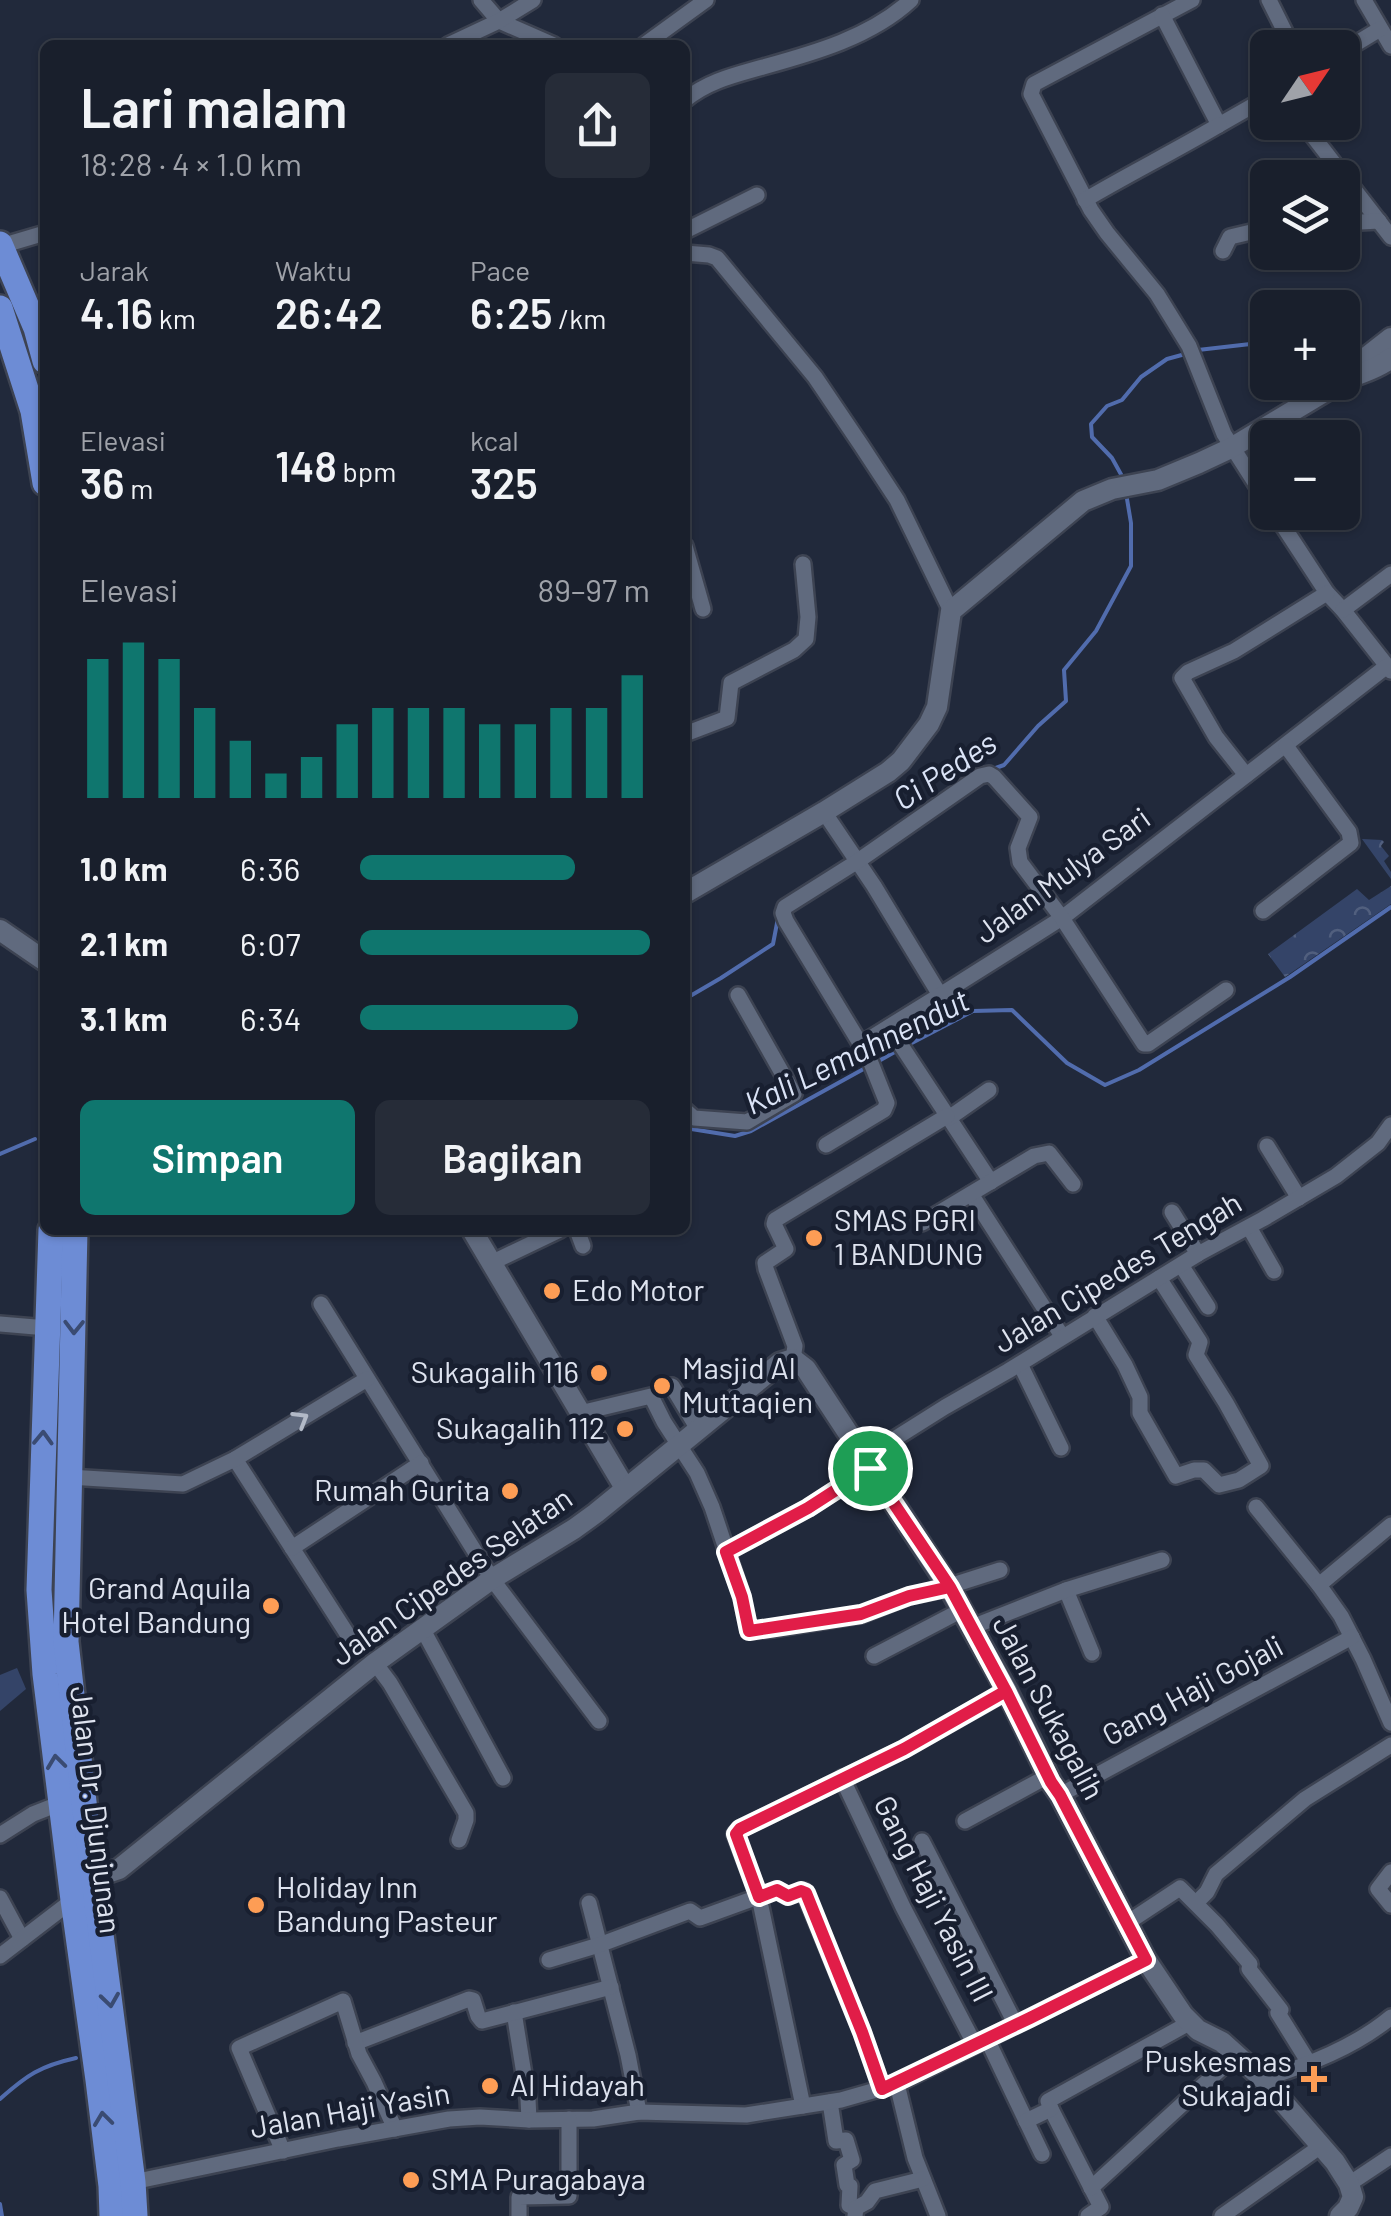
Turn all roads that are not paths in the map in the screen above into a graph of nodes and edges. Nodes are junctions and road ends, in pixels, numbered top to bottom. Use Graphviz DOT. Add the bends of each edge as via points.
graph roads {
  1 [pos="480,0"];
  2 [pos="533,0"];
  3 [pos="706,0"];
  4 [pos="910,0"];
  5 [pos="1192,0"];
  6 [pos="1269,0"];
  7 [pos="1364,0"];
  8 [pos="1162,15"];
  9 [pos="499,21"];
  10 [pos="1380,29"];
  11 [pos="1284,30"];
  12 [pos="459,40"];
  13 [pos="543,40"];
  14 [pos="651,40"];
  15 [pos="1360,41"];
  16 [pos="1391,46"];
  17 [pos="690,97"];
  18 [pos="1250,107"];
  19 [pos="1219,125"];
  20 [pos="1316,140"];
  21 [pos="757,195"];
  22 [pos="1086,200"];
  23 [pos="1380,221"];
  24 [pos="1360,222"];
  25 [pos="690,229"];
  26 [pos="1250,232"];
  27 [pos="40,234"];
  28 [pos="1391,237"];
  29 [pos="0,245"];
  30 [pos="1223,251"];
  31 [pos="690,253"];
  32 [pos="0,308"];
  33 [pos="1391,338"];
  34 [pos="40,343"];
  35 [pos="1391,358"];
  36 [pos="1360,365"];
  37 [pos="1360,374"];
  38 [pos="1312,400"];
  39 [pos="1231,448"];
  40 [pos="40,453"];
  41 [pos="1250,476"];
  42 [pos="1286,530"];
  43 [pos="690,564"];
  44 [pos="803,564"];
  45 [pos="1391,574"];
  46 [pos="1327,593"];
  47 [pos="703,609"];
  48 [pos="1343,610"];
  49 [pos="951,612"];
  50 [pos="1389,669"];
  51 [pos="690,732"];
  52 [pos="1286,746"];
  53 [pos="1246,775"];
  54 [pos="824,812"];
  55 [pos="858,861"];
  56 [pos="690,890"];
  57 [pos="1263,911"];
  58 [pos="1062,918"];
  59 [pos="0,930"];
  60 [pos="40,958"];
  61 [pos="1226,990"];
  62 [pos="940,994"];
  63 [pos="738,995"];
  64 [pos="893,1033"];
  65 [pos="865,1051"];
  66 [pos="989,1090"];
  67 [pos="690,1114"];
  68 [pos="948,1117"];
  69 [pos="1391,1125"];
  70 [pos="826,1145"];
  71 [pos="1267,1146"];
  72 [pos="991,1182"];
  73 [pos="1073,1184"];
  74 [pos="971,1194"];
  75 [pos="1300,1198"];
  76 [pos="1172,1212"];
  77 [pos="922,1223"];
  78 [pos="1249,1226"];
  79 [pos="51,1235"];
  80 [pos="75,1235"];
  81 [pos="475,1235"];
  82 [pos="550,1235"];
  83 [pos="579,1235"];
  84 [pos="583,1246"];
  85 [pos="1198,1254"];
  86 [pos="491,1263"];
  87 [pos="1181,1264"];
  88 [pos="1274,1270"];
  89 [pos="1159,1278"];
  90 [pos="321,1304"];
  91 [pos="1208,1308"];
  92 [pos="1095,1316"];
  93 [pos="0,1324"];
  94 [pos="48,1328"];
  95 [pos="1062,1336"];
  96 [pos="794,1358"];
  97 [pos="1020,1364"];
  98 [pos="368,1379"];
  99 [pos="672,1386"];
  100 [pos="580,1414"];
  101 [pos="698,1429"];
  102 [pos="680,1444"];
  103 [pos="1061,1448"];
  104 [pos="234,1459"];
  105 [pos="421,1463"];
  106 [pos="867,1463"];
  107 [pos="69,1477"];
  108 [pos="625,1488"];
  109 [pos="1256,1507"];
  110 [pos="1391,1526"];
  111 [pos="292,1548"];
  112 [pos="726,1552"];
  113 [pos="1162,1560"];
  114 [pos="1000,1570"];
  115 [pos="492,1578"];
  116 [pos="1319,1585"];
  117 [pos="950,1587"];
  118 [pos="1066,1590"];
  119 [pos="967,1618"];
  120 [pos="422,1628"];
  121 [pos="1352,1637"];
  122 [pos="353,1643"];
  123 [pos="1092,1653"];
  124 [pos="874,1656"];
  125 [pos="376,1663"];
  126 [pos="1006,1691"];
  127 [pos="599,1721"];
  128 [pos="1391,1723"];
  129 [pos="1391,1745"];
  130 [pos="1048,1776"];
  131 [pos="504,1778"];
  132 [pos="842,1778"];
  133 [pos="1060,1795"];
  134 [pos="61,1802"];
  135 [pos="965,1820"];
  136 [pos="0,1835"];
  137 [pos="459,1840"];
  138 [pos="922,1841"];
  139 [pos="1391,1872"];
  140 [pos="95,1877"];
  141 [pos="759,1897"];
  142 [pos="0,1898"];
  143 [pos="72,1900"];
  144 [pos="590,1903"];
  145 [pos="1196,1903"];
  146 [pos="1391,1905"];
  147 [pos="1126,1923"];
  148 [pos="22,1939"];
  149 [pos="600,1945"];
  150 [pos="0,1956"];
  151 [pos="549,1960"];
  152 [pos="1146,1960"];
  153 [pos="611,1987"];
  154 [pos="514,2012"];
  155 [pos="1391,2017"];
  156 [pos="1190,2023"];
  157 [pos="1016,2025"];
  158 [pos="981,2042"];
  159 [pos="355,2043"];
  160 [pos="1237,2054"];
  161 [pos="1309,2063"];
  162 [pos="1263,2079"];
  163 [pos="889,2086"];
  164 [pos="830,2102"];
  165 [pos="803,2106"];
  166 [pos="1052,2109"];
  167 [pos="639,2112"];
  168 [pos="528,2120"];
  169 [pos="569,2120"];
  170 [pos="1026,2121"];
  171 [pos="394,2129"];
  172 [pos="1321,2146"];
  173 [pos="282,2150"];
  174 [pos="1042,2154"];
  175 [pos="1391,2156"];
  176 [pos="923,2178"];
  177 [pos="133,2182"];
  178 [pos="1349,2184"];
  179 [pos="1091,2188"];
  180 [pos="862,2210"];
  181 [pos="112,2216"];
  182 [pos="135,2216"];
  183 [pos="519,2216"];
  184 [pos="938,2216"];
  185 [pos="1088,2216"];
  186 [pos="1222,2216"];
  187 [pos="1340,2216"];
  1 -- 9 [label="street"];
  2 -- 9 [label="street"];
  3 -- 14 [label="street"];
  4 -- 17 [label="street" via="857,35 711,83"];
  5 -- 8 [label="street"];
  6 -- 11 [label="street"];
  7 -- 10 [label="street"];
  8 -- 19 [label="street"];
  8 -- 22 [label="street" via="1031,89"];
  9 -- 12 [label="street"];
  9 -- 13 [label="street"];
  10 -- 15 [label="street"];
  10 -- 16 [label="street"];
  18 -- 19 [label="street"];
  19 -- 22 [label="street"];
  20 -- 23 [label="street"];
  21 -- 25 [label="street"];
  22 -- 39 [label="street" via="1158,294 1191,351"];
  23 -- 24 [label="street"];
  23 -- 28 [label="street"];
  26 -- 30 [label="street" via="1230,237"];
  27 -- 29 [label="street"];
  29 -- 34 [label="highway"];
  31 -- 49 [label="street" via="717,258 815,377 896,500"];
  32 -- 40 [label="highway"];
  33 -- 36 [label="street"];
  35 -- 37 [label="street"];
  38 -- 39 [label="street"];
  39 -- 41 [label="street"];
  39 -- 49 [label="street" via="1172,475 1083,502"];
  42 -- 46 [label="street"];
  43 -- 47 [label="street"];
  44 -- 51 [label="street" via="806,639 731,683 727,718"];
  45 -- 48 [label="street"];
  46 -- 48 [label="street"];
  46 -- 53 [label="street" via="1182,678"];
  48 -- 50 [label="street"];
  49 -- 54 [label="street" via="941,693 929,724 888,772"];
  50 -- 52 [label="street, Jalan Mulya Sari"];
  52 -- 53 [label="street, Jalan Mulya Sari"];
  52 -- 57 [label="street" via="1351,843"];
  53 -- 58 [label="street, Jalan Mulya Sari"];
  54 -- 55 [label="street"];
  54 -- 56 [label="street"];
  55 -- 58 [label="street" via="988,774 1030,817 1020,862"];
  55 -- 62 [label="street"];
  55 -- 65 [label="street" via="782,913"];
  58 -- 61 [label="street" via="1144,1044"];
  58 -- 62 [label="street, Jalan Mulya Sari"];
  59 -- 60 [label="street"];
  62 -- 64 [label="street, Jalan Mulya Sari"];
  63 -- 67 [label="street" via="794,1094 746,1122"];
  64 -- 65 [label="street, Jalan Mulya Sari"];
  64 -- 68 [label="street"];
  65 -- 70 [label="street" via="887,1103"];
  66 -- 68 [label="street"];
  68 -- 72 [label="street"];
  68 -- 96 [label="street, Jalan Sukagalih" via="775,1220 786,1249 766,1269"];
  69 -- 75 [label="street, Jalan Cipedes Tengah" via="1362,1158"];
  71 -- 75 [label="street"];
  72 -- 73 [label="street" via="1050,1152"];
  72 -- 74 [label="street"];
  74 -- 77 [label="street"];
  74 -- 95 [label="street"];
  75 -- 78 [label="street, Jalan Cipedes Tengah"];
  76 -- 85 [label="street"];
  78 -- 85 [label="street, Jalan Cipedes Tengah"];
  78 -- 88 [label="street"];
  79 -- 94 [label="highway, Jalan Dr. Djunjunan"];
  80 -- 107 [label="highway, Jalan Dr. Djunjunan, one-way"];
  81 -- 86 [label="street"];
  82 -- 86 [label="street"];
  83 -- 84 [label="street"];
  85 -- 87 [label="street, Jalan Cipedes Tengah"];
  86 -- 100 [label="street"];
  87 -- 89 [label="street, Jalan Cipedes Tengah"];
  87 -- 91 [label="street"];
  89 -- 92 [label="street, Jalan Cipedes Tengah"];
  89 -- 92 [label="street" via="1200,1342 1196,1355 1261,1466 1239,1480 1220,1485 1204,1470 1176,1476"];
  90 -- 98 [label="street"];
  92 -- 95 [label="street, Jalan Cipedes Tengah"];
  93 -- 94 [label="street"];
  134 -- 94 [label="highway, Jalan Dr. Djunjunan, one-way" via="39,1590"];
  95 -- 97 [label="street, Jalan Cipedes Tengah"];
  96 -- 101 [label="street, Jalan Cipedes Selatan" via="780,1362"];
  96 -- 106 [label="street, Jalan Sukagalih"];
  97 -- 103 [label="street"];
  97 -- 106 [label="street, Jalan Cipedes Tengah" via="945,1406"];
  104 -- 98 [label="street, one-way"];
  98 -- 105 [label="street"];
  99 -- 101 [label="street"];
  100 -- 102 [label="street" via="651,1396"];
  100 -- 108 [label="street"];
  101 -- 102 [label="street, Jalan Cipedes Selatan"];
  102 -- 108 [label="street, Jalan Cipedes Selatan"];
  102 -- 112 [label="street"];
  104 -- 107 [label="street" via="183,1484"];
  104 -- 111 [label="street"];
  105 -- 111 [label="street"];
  105 -- 115 [label="street"];
  106 -- 112 [label="street, Jalan Cipedes Tengah" via="808,1508"];
  106 -- 117 [label="street, Jalan Sukagalih"];
  107 -- 140 [label="highway, Jalan Dr. Djunjunan" via="66,1642"];
  108 -- 115 [label="street, Jalan Cipedes Selatan" via="574,1529"];
  109 -- 116 [label="street"];
  110 -- 116 [label="street"];
  111 -- 122 [label="street"];
  112 -- 117 [label="street" via="749,1631 861,1614"];
  113 -- 118 [label="street"];
  114 -- 117 [label="street"];
  115 -- 120 [label="street, Jalan Cipedes Selatan"];
  115 -- 127 [label="street"];
  116 -- 121 [label="street"];
  117 -- 119 [label="street, Jalan Sukagalih"];
  118 -- 119 [label="street"];
  118 -- 123 [label="street"];
  119 -- 124 [label="street"];
  119 -- 126 [label="street, Jalan Sukagalih"];
  120 -- 125 [label="street, Jalan Cipedes Selatan"];
  120 -- 131 [label="street"];
  121 -- 128 [label="street"];
  121 -- 133 [label="street, Gang Haji Gojali"];
  125 -- 137 [label="street" via="466,1812"];
  125 -- 140 [label="street, Jalan Cipedes Selatan" via="120,1869"];
  126 -- 130 [label="street, Jalan Sukagalih"];
  126 -- 132 [label="street"];
  129 -- 145 [label="street" via="1305,1799 1216,1874"];
  130 -- 133 [label="street, Jalan Sukagalih"];
  130 -- 135 [label="street"];
  132 -- 141 [label="street" via="738,1831"];
  132 -- 158 [label="street, Gang Haji Yasin III" via="903,1907"];
  133 -- 147 [label="street, Jalan Sukagalih"];
  134 -- 136 [label="street"];
  134 -- 143 [label="highway, Jalan Dr. Djunjunan"];
  138 -- 157 [label="street"];
  139 -- 146 [label="street" via="1378,1888"];
  140 -- 177 [label="highway, Jalan Dr. Djunjunan, one-way"];
  141 -- 149 [label="street" via="700,1918 690,1911"];
  141 -- 163 [label="street" via="777,1890 806,1893"];
  141 -- 165 [label="street"];
  142 -- 148 [label="street"];
  143 -- 148 [label="street"];
  181 -- 143 [label="highway, Jalan Dr. Djunjunan, one-way"];
  144 -- 149 [label="street"];
  145 -- 147 [label="street" via="1178,1888"];
  145 -- 161 [label="street" via="1250,1964"];
  147 -- 152 [label="street, Jalan Sukagalih"];
  148 -- 150 [label="street"];
  149 -- 151 [label="street"];
  149 -- 153 [label="street"];
  152 -- 156 [label="street, Jalan Sukagalih"];
  152 -- 157 [label="street, Jalan Haji Yasin"];
  153 -- 154 [label="street"];
  153 -- 167 [label="street"];
  154 -- 159 [label="street" via="482,2021 469,1999"];
  154 -- 168 [label="street"];
  155 -- 161 [label="street"];
  156 -- 160 [label="street, Jalan Sukagalih"];
  156 -- 166 [label="street" via="1048,2101"];
  157 -- 158 [label="street, Jalan Haji Yasin"];
  158 -- 163 [label="street, Jalan Haji Yasin"];
  158 -- 170 [label="street, Gang Haji Yasin III"];
  159 -- 171 [label="street"];
  159 -- 173 [label="street" via="343,2002 239,2048"];
  160 -- 162 [label="street, Jalan Sukagalih"];
  160 -- 179 [label="street"];
  161 -- 162 [label="street"];
  162 -- 172 [label="street, Jalan Sukagalih"];
  163 -- 164 [label="street, Jalan Haji Yasin"];
  163 -- 176 [label="street"];
  164 -- 165 [label="street, Jalan Haji Yasin"];
  164 -- 180 [label="street" via="836,2141 846,2140 852,2160 844,2165 850,2206"];
  165 -- 167 [label="street, Jalan Haji Yasin" via="746,2114"];
  166 -- 170 [label="street"];
  166 -- 179 [label="street"];
  167 -- 169 [label="street, Jalan Haji Yasin"];
  168 -- 169 [label="street, Jalan Haji Yasin"];
  168 -- 171 [label="street, Jalan Haji Yasin" via="449,2119"];
  169 -- 183 [label="street" via="569,2196 519,2197"];
  170 -- 174 [label="street, Gang Haji Yasin III"];
  171 -- 173 [label="street, Jalan Haji Yasin"];
  172 -- 178 [label="street, Jalan Sukagalih"];
  172 -- 186 [label="street"];
  173 -- 177 [label="street, Jalan Haji Yasin"];
  175 -- 178 [label="street"];
  176 -- 180 [label="street" via="875,2191"];
  176 -- 184 [label="street"];
  177 -- 182 [label="highway, Jalan Dr. Djunjunan"];
  178 -- 187 [label="street" via="1353,2197"];
  179 -- 185 [label="street" via="1101,2206"];
}
